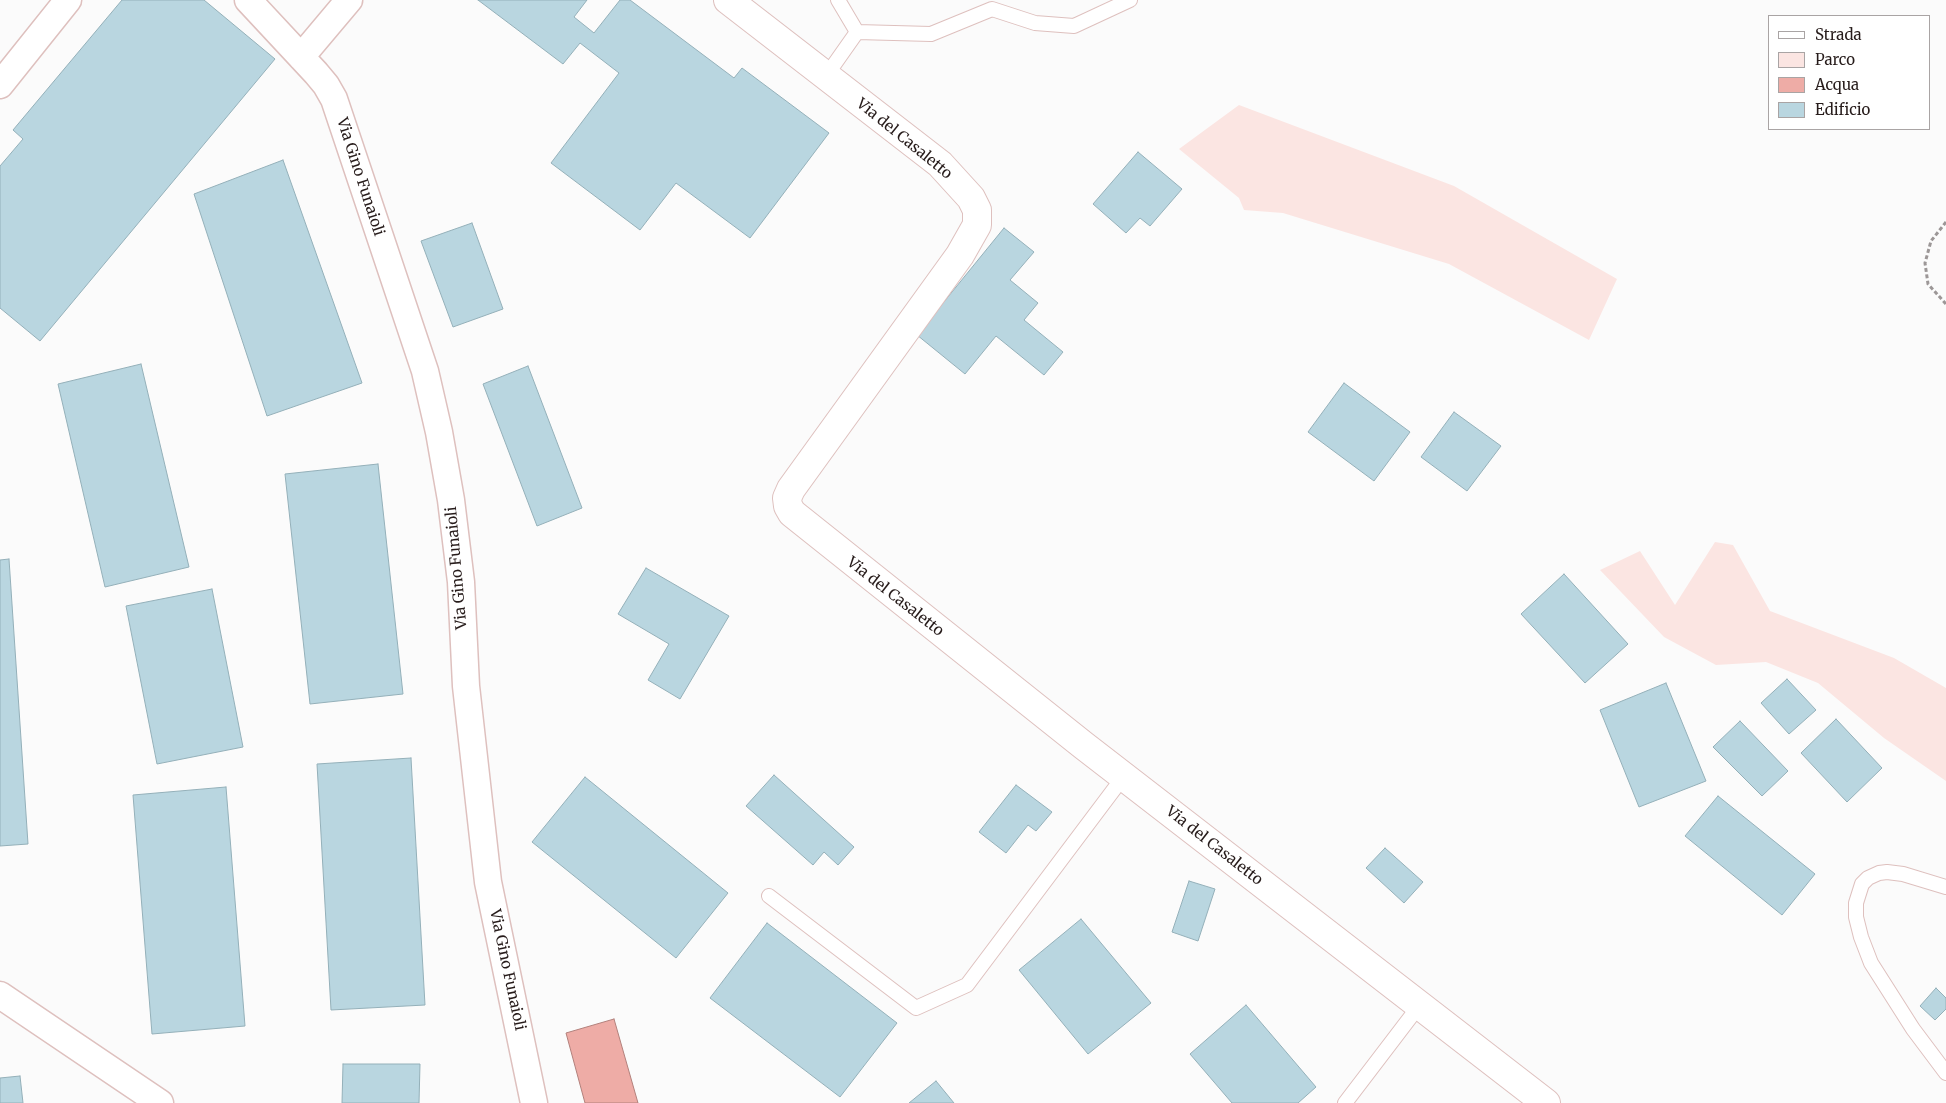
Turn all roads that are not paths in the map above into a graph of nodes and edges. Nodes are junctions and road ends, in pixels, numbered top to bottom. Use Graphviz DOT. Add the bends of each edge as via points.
graph roads {
  1 [pos="68,0"];
  2 [pos="248,0"];
  3 [pos="349,0"];
  4 [pos="728,0"];
  5 [pos="838,0"];
  6 [pos="1130,0"];
  7 [pos="992,5"];
  8 [pos="858,32"];
  9 [pos="301,57"];
  10 [pos="826,76"];
  11 [pos="0,85"];
  12 [pos="1124,776"];
  13 [pos="1946,888"];
  14 [pos="769,896"];
  15 [pos="0,995"];
  16 [pos="1419,1006"];
  17 [pos="1946,1073"];
  18 [pos="160,1103"];
  19 [pos="534,1103"];
  20 [pos="1345,1103"];
  21 [pos="1546,1103"];
  1 -- 11 [label="street"];
  2 -- 9 [label="street, Via Gino Funaioli"];
  3 -- 9 [label="street"];
  4 -- 10 [label="street, Via del Casaletto"];
  5 -- 8 [label="lane"];
  6 -- 7 [label="lane" via="1074,26 1034,23"];
  7 -- 8 [label="lane" via="931,34"];
  8 -- 10 [label="lane"];
  9 -- 19 [label="street, Via Gino Funaioli" via="326,84 342,120 425,372 440,432 461,582 466,686 488,882"];
  10 -- 12 [label="street, Via del Casaletto" via="940,164 971,198 977,210 977,225 960,255 796,481 787,498 788,506 798,519"];
  12 -- 14 [label="lane" via="967,986 916,1008"];
  12 -- 16 [label="street, Via del Casaletto"];
  13 -- 17 [label="lane" via="1903,874 1879,873 1862,884 1856,903 1856,917 1862,944 1871,963"];
  15 -- 18 [label="street"];
  16 -- 20 [label="lane"];
  16 -- 21 [label="street, Via del Casaletto"];
}
